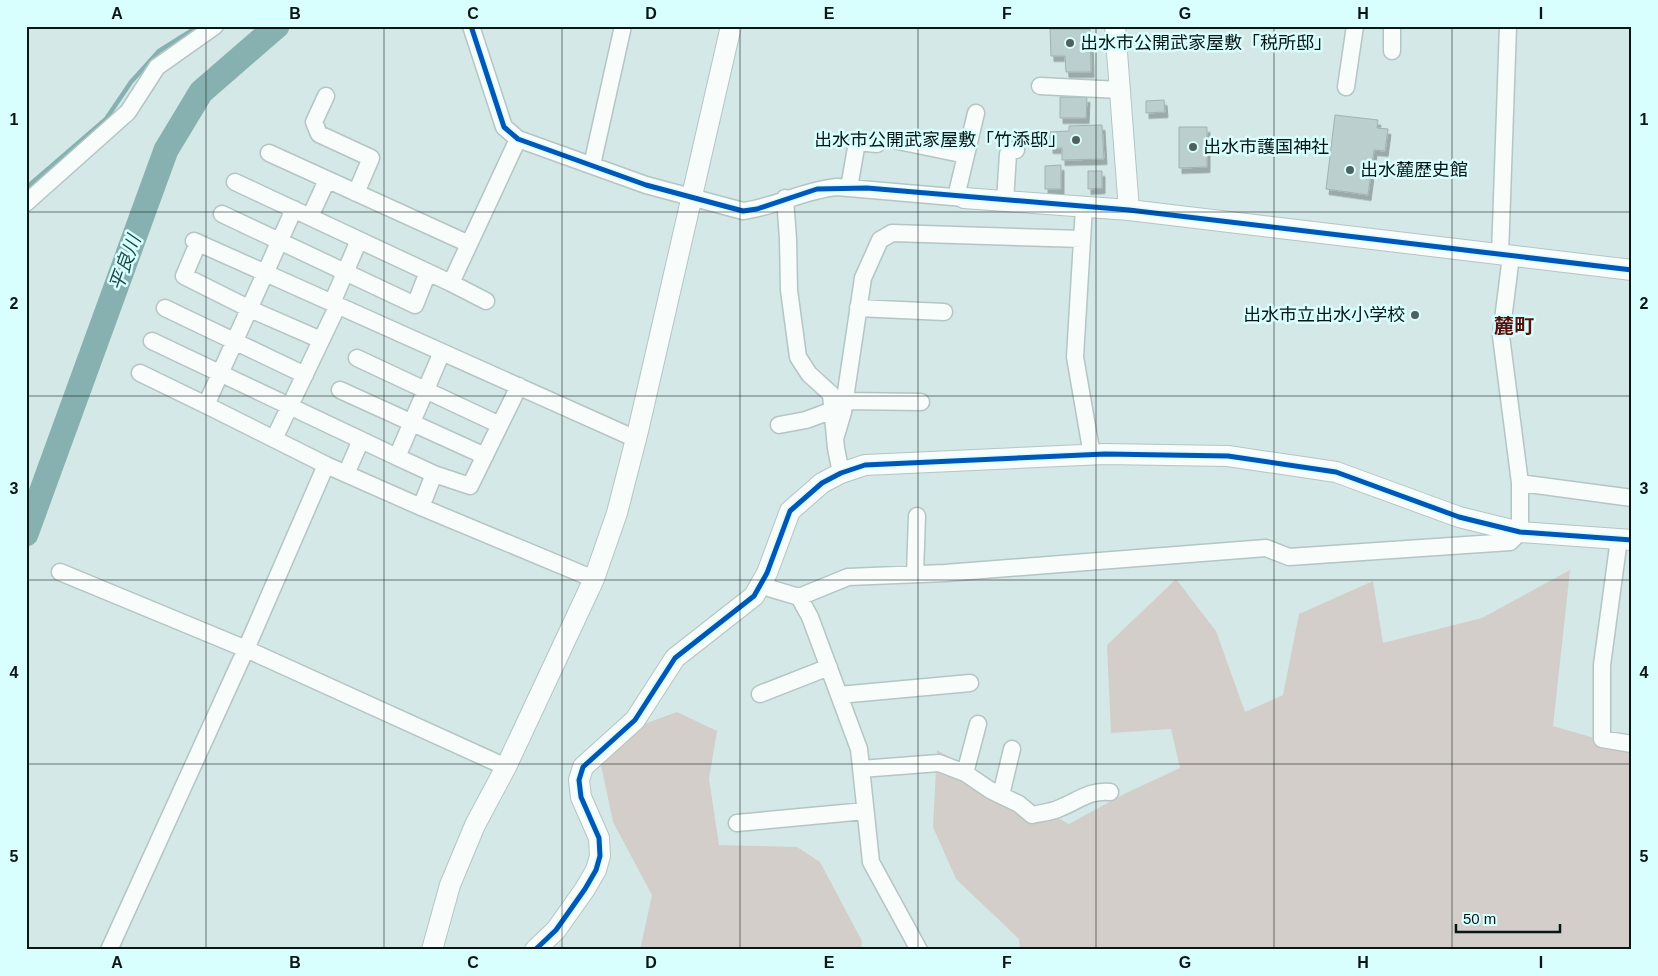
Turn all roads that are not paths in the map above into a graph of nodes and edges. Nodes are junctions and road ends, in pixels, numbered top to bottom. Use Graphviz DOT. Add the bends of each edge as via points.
graph roads {
  1 [pos="215,26"];
  2 [pos="471,26"];
  3 [pos="623,26"];
  4 [pos="730,26"];
  5 [pos="1115,26"];
  6 [pos="1355,26"];
  7 [pos="1392,26"];
  8 [pos="1508,26"];
  9 [pos="1392,51"];
  10 [pos="1040,86"];
  11 [pos="1346,87"];
  12 [pos="1120,90"];
  13 [pos="326,96"];
  14 [pos="976,113"];
  15 [pos="518,139"];
  16 [pos="898,141"];
  17 [pos="877,144"];
  18 [pos="1016,150"];
  19 [pos="269,153"];
  20 [pos="966,155"];
  21 [pos="592,165"];
  22 [pos="327,180"];
  23 [pos="235,182"];
  24 [pos="849,188"];
  25 [pos="356,192"];
  26 [pos="691,198"];
  27 [pos="785,198"];
  28 [pos="960,198"];
  29 [pos="1005,201"];
  30 [pos="26,203"];
  31 [pos="1084,207"];
  32 [pos="294,210"];
  33 [pos="1129,210"];
  34 [pos="222,214"];
  35 [pos="310,217"];
  36 [pos="1082,239"];
  37 [pos="359,240"];
  38 [pos="280,241"];
  39 [pos="469,244"];
  40 [pos="1506,256"];
  41 [pos="1632,270"];
  42 [pos="345,272"];
  43 [pos="428,272"];
  44 [pos="267,274"];
  45 [pos="451,283"];
  46 [pos="486,300"];
  47 [pos="335,304"];
  48 [pos="165,308"];
  49 [pos="858,308"];
  50 [pos="250,309"];
  51 [pos="944,312"];
  52 [pos="321,340"];
  53 [pos="152,341"];
  54 [pos="235,342"];
  55 [pos="442,352"];
  56 [pos="357,358"];
  57 [pos="140,373"];
  58 [pos="221,373"];
  59 [pos="305,374"];
  60 [pos="519,386"];
  61 [pos="340,390"];
  62 [pos="426,391"];
  63 [pos="921,402"];
  64 [pos="206,405"];
  65 [pos="290,406"];
  66 [pos="839,406"];
  67 [pos="412,423"];
  68 [pos="500,425"];
  69 [pos="779,425"];
  70 [pos="274,439"];
  71 [pos="636,439"];
  72 [pos="361,440"];
  73 [pos="1092,454"];
  74 [pos="485,456"];
  75 [pos="397,457"];
  76 [pos="326,465"];
  77 [pos="841,473"];
  78 [pos="346,474"];
  79 [pos="434,474"];
  80 [pos="1520,483"];
  81 [pos="1632,498"];
  82 [pos="420,507"];
  83 [pos="918,516"];
  84 [pos="1520,532"];
  85 [pos="1625,540"];
  86 [pos="60,572"];
  87 [pos="915,574"];
  88 [pos="594,580"];
  89 [pos="762,586"];
  90 [pos="799,597"];
  91 [pos="246,649"];
  92 [pos="829,667"];
  93 [pos="970,683"];
  94 [pos="760,694"];
  95 [pos="839,695"];
  96 [pos="978,724"];
  97 [pos="1632,744"];
  98 [pos="1012,749"];
  99 [pos="506,766"];
  100 [pos="861,769"];
  101 [pos="966,773"];
  102 [pos="1110,792"];
  103 [pos="1001,795"];
  104 [pos="865,810"];
  105 [pos="737,823"];
  106 [pos="109,950"];
  107 [pos="432,950"];
  108 [pos="535,950"];
  109 [pos="919,950"];
  1 -- 30 [label="street" via="157,67 128,112"];
  2 -- 15 [label="street" via="504,126"];
  3 -- 21 [label="street"];
  4 -- 26 [label="street"];
  5 -- 12 [label="street"];
  6 -- 11 [label="street"];
  7 -- 9 [label="street"];
  8 -- 40 [label="street"];
  10 -- 12 [label="street"];
  12 -- 33 [label="street"];
  13 -- 25 [label="street" via="314,122 319,134 371,158"];
  14 -- 20 [label="street"];
  15 -- 21 [label="street"];
  15 -- 39 [label="street"];
  16 -- 20 [label="street"];
  17 -- 24 [label="street" via="857,142"];
  18 -- 29 [label="street" via="1008,154"];
  19 -- 22 [label="street"];
  20 -- 28 [label="street"];
  21 -- 26 [label="street"];
  22 -- 25 [label="street"];
  22 -- 35 [label="street"];
  23 -- 32 [label="street"];
  24 -- 27 [label="street" via="817,189"];
  24 -- 28 [label="street"];
  25 -- 39 [label="street"];
  26 -- 27 [label="street" via="743,211"];
  26 -- 71 [label="street"];
  27 -- 66 [label="street" via="789,290 798,357"];
  28 -- 29 [label="street"];
  29 -- 31 [label="street"];
  31 -- 33 [label="street"];
  31 -- 36 [label="street"];
  32 -- 35 [label="street"];
  32 -- 38 [label="street"];
  33 -- 40 [label="street"];
  34 -- 38 [label="street"];
  35 -- 37 [label="street"];
  36 -- 49 [label="street" via="892,233 880,240 863,278"];
  36 -- 73 [label="street" via="1075,357"];
  37 -- 42 [label="street"];
  37 -- 43 [label="street"];
  38 -- 42 [label="street"];
  38 -- 44 [label="street"];
  39 -- 45 [label="street"];
  40 -- 41 [label="street"];
  40 -- 80 [label="street" via="1501,336"];
  42 -- 43 [label="street" via="416,305"];
  42 -- 47 [label="street"];
  43 -- 45 [label="street"];
  44 -- 47 [label="street"];
  44 -- 50 [label="street"];
  44 -- 50 [label="street" via="196,242 184,276"];
  45 -- 46 [label="street"];
  47 -- 52 [label="street"];
  47 -- 55 [label="street"];
  48 -- 54 [label="street"];
  49 -- 51 [label="street"];
  49 -- 66 [label="street"];
  50 -- 52 [label="street"];
  50 -- 54 [label="street"];
  52 -- 59 [label="street"];
  53 -- 58 [label="street"];
  54 -- 58 [label="street"];
  54 -- 59 [label="street"];
  55 -- 60 [label="street"];
  55 -- 62 [label="street"];
  56 -- 62 [label="street"];
  57 -- 64 [label="street"];
  58 -- 64 [label="street"];
  58 -- 65 [label="street"];
  59 -- 65 [label="street"];
  60 -- 68 [label="street"];
  60 -- 71 [label="street"];
  61 -- 67 [label="street"];
  62 -- 67 [label="street"];
  62 -- 68 [label="street"];
  63 -- 66 [label="street"];
  64 -- 70 [label="street"];
  65 -- 70 [label="street"];
  65 -- 72 [label="street"];
  66 -- 69 [label="street" via="806,420"];
  66 -- 77 [label="street" via="835,439"];
  67 -- 74 [label="street"];
  67 -- 75 [label="street"];
  68 -- 74 [label="street"];
  70 -- 76 [label="street"];
  71 -- 88 [label="street" via="617,513"];
  72 -- 75 [label="street"];
  72 -- 78 [label="street"];
  73 -- 77 [label="street" via="864,465"];
  73 -- 84 [label="street" via="1228,456 1336,472 1459,517"];
  74 -- 79 [label="street" via="470,486"];
  75 -- 79 [label="street"];
  76 -- 78 [label="street"];
  76 -- 91 [label="street"];
  77 -- 89 [label="street" via="822,483 790,511"];
  78 -- 82 [label="street"];
  79 -- 82 [label="street"];
  80 -- 81 [label="street"];
  80 -- 84 [label="street"];
  82 -- 88 [label="street"];
  83 -- 87 [label="street"];
  84 -- 85 [label="street"];
  84 -- 87 [label="street" via="1510,542 1318,556 1288,558 1266,548"];
  85 -- 97 [label="street" via="1602,666 1602,739"];
  86 -- 91 [label="street"];
  87 -- 90 [label="street" via="848,577"];
  88 -- 99 [label="street"];
  89 -- 90 [label="street"];
  89 -- 108 [label="street" via="754,596 675,658 635,720 583,767 579,780 581,797 599,838 600,856 596,870 579,897 556,930"];
  90 -- 92 [label="street"];
  91 -- 99 [label="street"];
  91 -- 106 [label="street"];
  92 -- 94 [label="street"];
  92 -- 95 [label="street"];
  93 -- 95 [label="street"];
  95 -- 100 [label="street" via="859,749"];
  96 -- 101 [label="street"];
  98 -- 103 [label="street"];
  99 -- 107 [label="street" via="475,825 450,885"];
  100 -- 101 [label="street" via="939,763"];
  100 -- 104 [label="street"];
  101 -- 103 [label="street"];
  102 -- 103 [label="street" via="1099,791 1080,797 1060,809 1032,815"];
  104 -- 105 [label="street"];
  104 -- 109 [label="street" via="871,862"];
}
